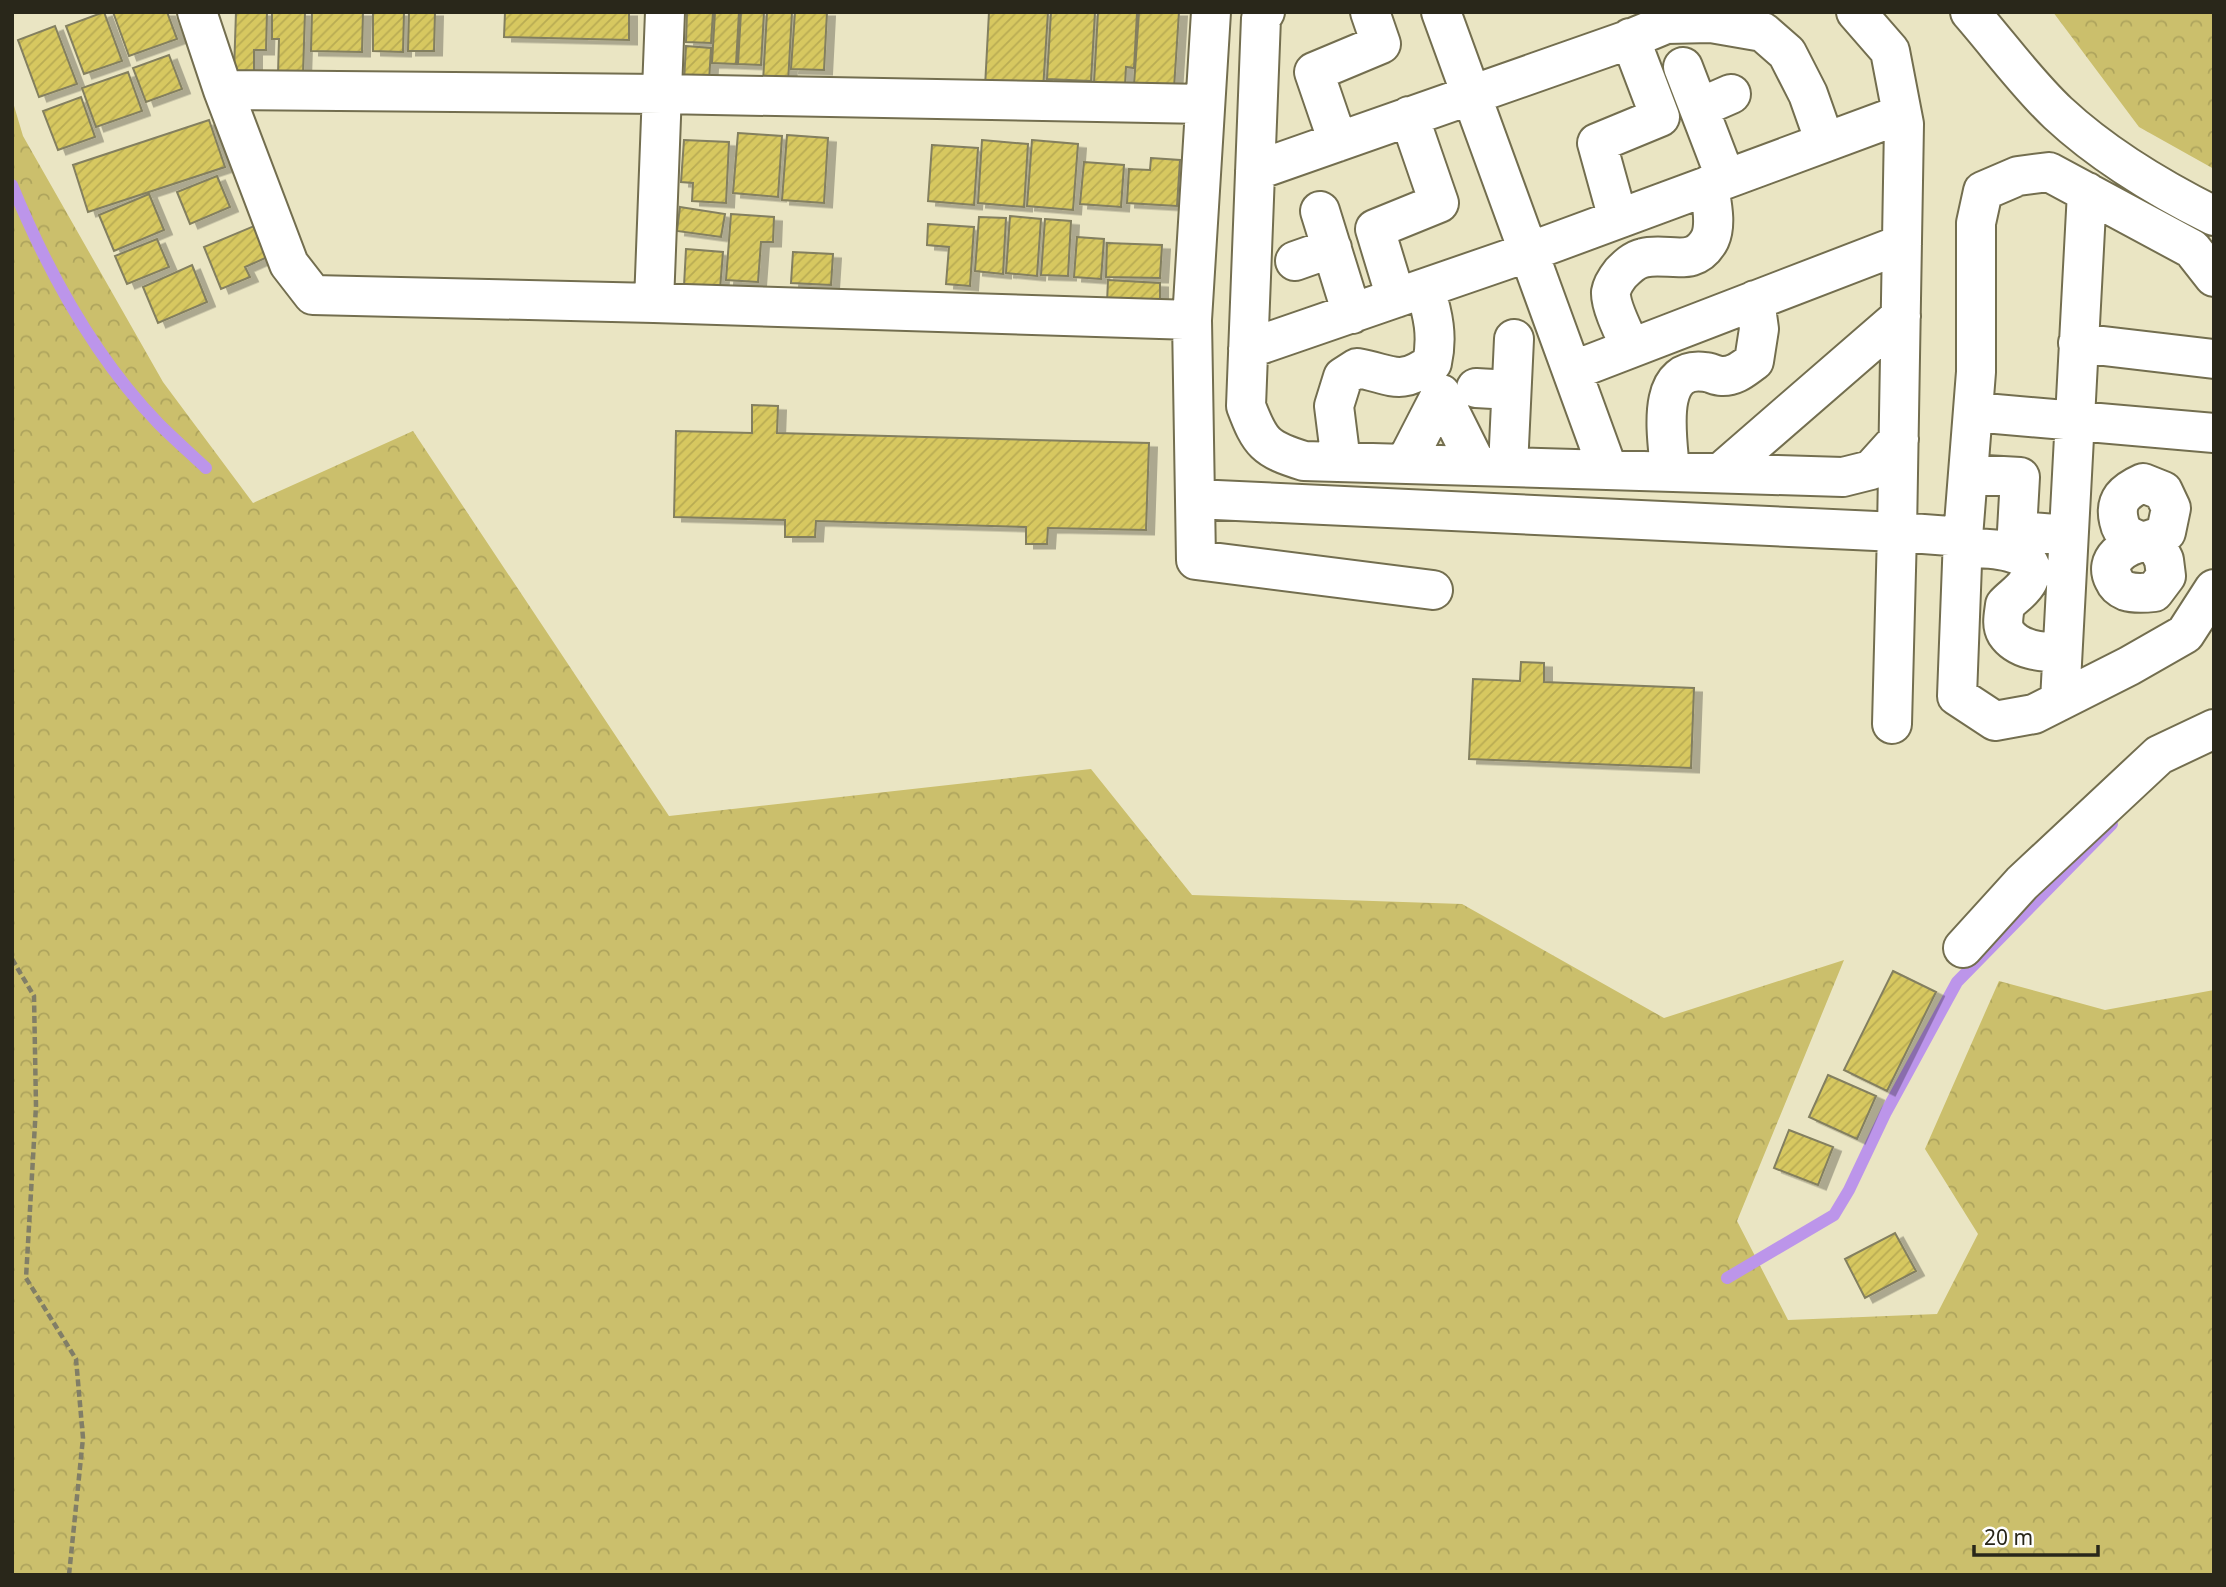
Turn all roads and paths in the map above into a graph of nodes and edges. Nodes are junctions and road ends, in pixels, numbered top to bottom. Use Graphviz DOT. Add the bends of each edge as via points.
graph roads {
  1 [pos="197,12"];
  2 [pos="665,12"];
  3 [pos="1211,12"];
  4 [pos="1265,12"];
  5 [pos="1370,12"];
  6 [pos="1441,12"];
  7 [pos="1856,12"];
  8 [pos="1969,12"];
  9 [pos="1630,38"];
  10 [pos="1683,67"];
  11 [pos="223,90"];
  12 [pos="662,94"];
  13 [pos="1471,95"];
  14 [pos="1205,104"];
  15 [pos="1902,114"];
  16 [pos="1409,116"];
  17 [pos="1338,142"];
  18 [pos="1825,142"];
  19 [pos="1255,171"];
  20 [pos="1717,182"];
  21 [pos="2087,192"];
  22 [pos="1320,211"];
  23 [pos="2214,216"];
  24 [pos="1618,219"];
  25 [pos="1902,244"];
  26 [pos="1332,248"];
  27 [pos="1529,252"];
  28 [pos="1295,261"];
  29 [pos="2214,276"];
  30 [pos="1411,293"];
  31 [pos="1755,300"];
  32 [pos="654,303"];
  33 [pos="1352,314"];
  34 [pos="1901,316"];
  35 [pos="1192,320"];
  36 [pos="1514,339"];
  37 [pos="2078,343"];
  38 [pos="1631,348"];
  39 [pos="1248,349"];
  40 [pos="2214,359"];
  41 [pos="1572,371"];
  42 [pos="1973,412"];
  43 [pos="2074,421"];
  44 [pos="2146,427"];
  45 [pos="2214,433"];
  46 [pos="1899,439"];
  47 [pos="1341,462"];
  48 [pos="1405,464"];
  49 [pos="1492,466"];
  50 [pos="1608,470"];
  51 [pos="1671,471"];
  52 [pos="1720,473"];
  53 [pos="1968,474"];
  54 [pos="1195,499"];
  55 [pos="1897,532"];
  56 [pos="1963,542"];
  57 [pos="2067,552"];
  58 [pos="2214,589"];
  59 [pos="1433,590"];
  60 [pos="2062,653"];
  61 [pos="2060,701"];
  62 [pos="1892,724"];
  63 [pos="2214,729"];
  64 [pos="1963,948"];
  65 [pos="12,959"];
  66 [pos="69,1575"];
  1 -- 11 [label="street"];
  2 -- 12 [label="street"];
  3 -- 14 [label="street"];
  4 -- 19 [label="street"];
  5 -- 17 [label="street" via="1381,44 1314,72"];
  6 -- 13 [label="street"];
  7 -- 15 [label="street" via="1890,51"];
  8 -- 23 [label="street" via="2058,113 2165,191"];
  9 -- 13 [label="street"];
  9 -- 18 [label="street" via="1667,24 1711,23 1762,32 1787,53"];
  9 -- 24 [label="street" via="1660,117 1597,143"];
  10 -- 20 [label="street" via="1715,101"];
  11 -- 12 [label="street"];
  11 -- 32 [label="street" via="289,264 313,295"];
  12 -- 14 [label="street"];
  12 -- 32 [label="street"];
  13 -- 16 [label="street"];
  13 -- 27 [label="street"];
  14 -- 35 [label="street"];
  15 -- 18 [label="street"];
  15 -- 25 [label="street"];
  16 -- 17 [label="street"];
  16 -- 30 [label="street" via="1439,203 1375,229"];
  17 -- 19 [label="street"];
  18 -- 20 [label="street"];
  19 -- 39 [label="street"];
  20 -- 24 [label="street"];
  20 -- 38 [label="street" via="1711,237 1701,251 1686,258 1642,258 1618,277 1611,293"];
  21 -- 29 [label="street" via="2192,249"];
  21 -- 37 [label="street"];
  21 -- 42 [label="street" via="2049,172 2018,176 1983,191 1976,223"];
  22 -- 26 [label="street"];
  24 -- 27 [label="street"];
  25 -- 31 [label="street"];
  25 -- 34 [label="street"];
  26 -- 28 [label="street"];
  26 -- 33 [label="street"];
  27 -- 30 [label="street"];
  27 -- 41 [label="street"];
  30 -- 33 [label="street"];
  30 -- 47 [label="street" via="1435,324 1432,363 1414,376 1387,377 1357,368 1343,377 1334,405"];
  31 -- 38 [label="street"];
  31 -- 51 [label="street" via="1759,329 1754,361 1737,374 1689,372 1669,391"];
  32 -- 35 [label="street"];
  33 -- 39 [label="street"];
  34 -- 46 [label="street"];
  34 -- 52 [label="street"];
  35 -- 54 [label="street"];
  36 -- 49 [label="street" via="1493,389"];
  37 -- 40 [label="street"];
  37 -- 43 [label="street"];
  38 -- 41 [label="street"];
  39 -- 47 [label="street" via="1246,405 1256,432 1276,452 1304,461"];
  41 -- 50 [label="street"];
  42 -- 43 [label="street"];
  42 -- 53 [label="street"];
  43 -- 44 [label="street"];
  43 -- 57 [label="street"];
  44 -- 45 [label="street"];
  44 -- 57 [label="street" via="2143,483 2163,491 2171,508 2166,532 2132,544 2112,561 2110,570"];
  46 -- 52 [label="street" via="1871,470 1843,477"];
  46 -- 55 [label="street"];
  47 -- 48 [label="street"];
  48 -- 49 [label="street"];
  48 -- 49 [label="street" via="1441,394"];
  49 -- 50 [label="street"];
  50 -- 51 [label="street"];
  51 -- 52 [label="street"];
  53 -- 56 [label="street"];
  53 -- 57 [label="street" via="2020,477 2017,531"];
  54 -- 55 [label="street"];
  54 -- 59 [label="street" via="1196,560"];
  55 -- 56 [label="street"];
  55 -- 62 [label="street"];
  56 -- 60 [label="street" via="1999,548 2027,561 2030,578 2005,605 2006,633 2025,648"];
  56 -- 61 [label="street" via="1957,696 1995,722 2034,714"];
  57 -- 60 [label="street"];
  58 -- 61 [label="street" via="2185,634"];
  60 -- 61 [label="street"];
  63 -- 64 [label="street" via="2159,755 2022,883"];
  65 -- 66 [label="path" via="34,996 36,1106 26,1278 76,1359 83,1438"];
}
